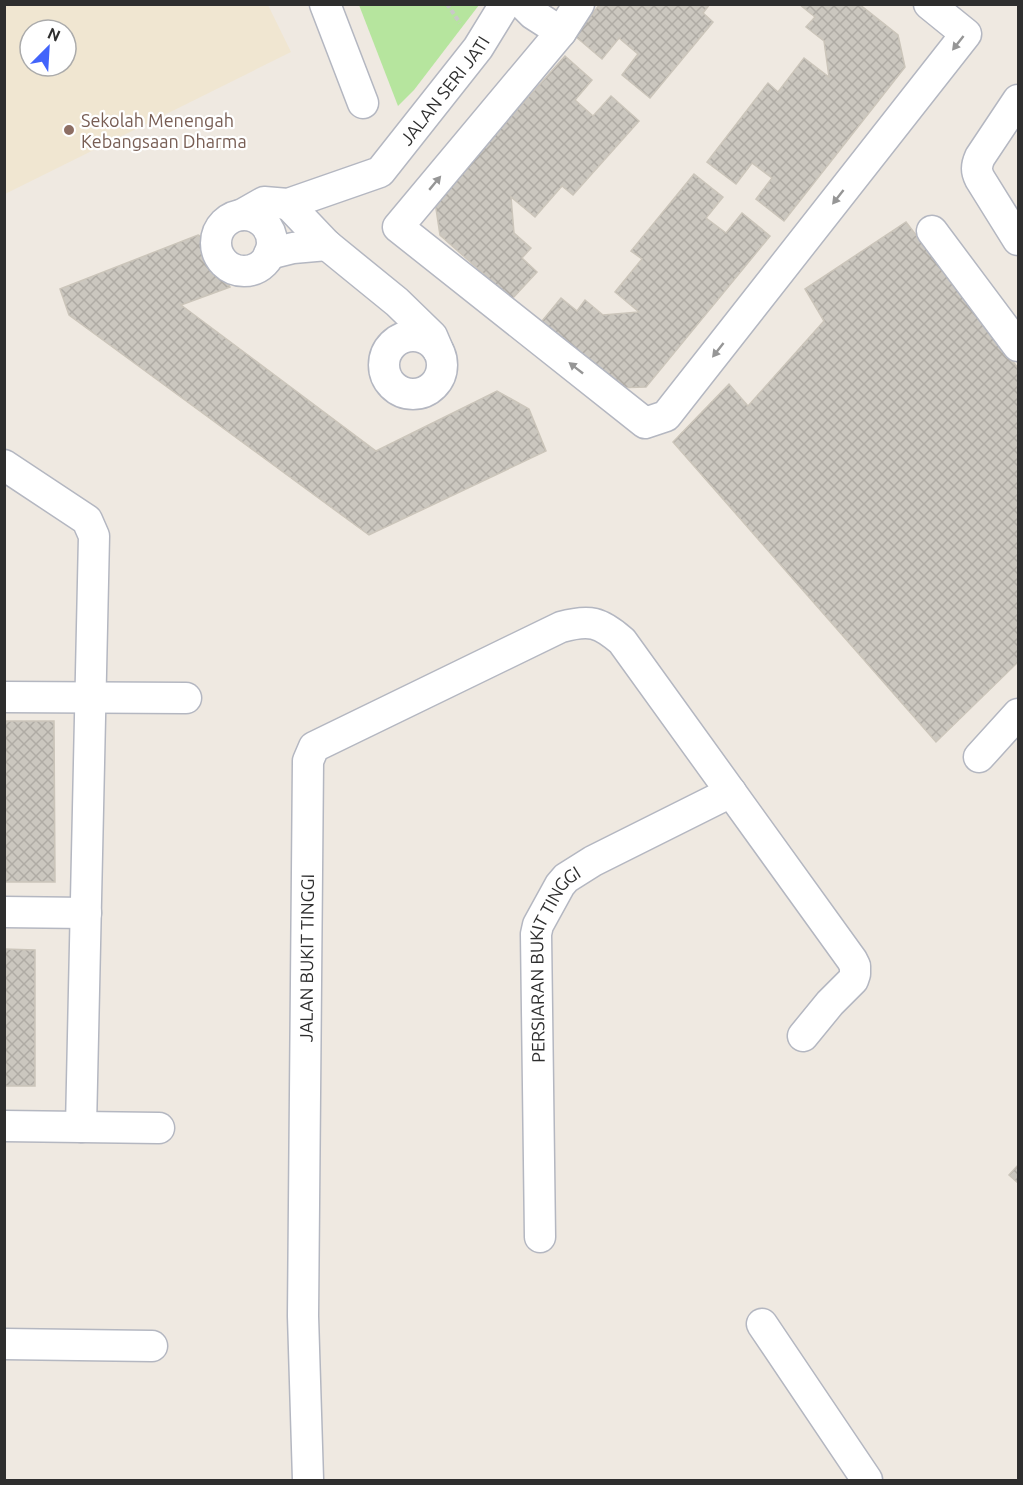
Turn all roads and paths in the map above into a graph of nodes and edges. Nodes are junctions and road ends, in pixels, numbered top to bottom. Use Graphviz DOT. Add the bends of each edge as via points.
graph roads {
  1 [pos="325,4"];
  2 [pos="506,4"];
  3 [pos="523,4"];
  4 [pos="579,4"];
  5 [pos="929,4"];
  6 [pos="561,32"];
  7 [pos="1018,100"];
  8 [pos="363,103"];
  9 [pos="288,204"];
  10 [pos="241,215"];
  11 [pos="932,231"];
  12 [pos="1018,240"];
  13 [pos="327,245"];
  14 [pos="269,254"];
  15 [pos="397,302"];
  16 [pos="406,336"];
  17 [pos="1018,346"];
  18 [pos="438,350"];
  19 [pos="4,465"];
  20 [pos="4,697"];
  21 [pos="90,698"];
  22 [pos="186,698"];
  23 [pos="1018,714"];
  24 [pos="979,757"];
  25 [pos="731,792"];
  26 [pos="4,912"];
  27 [pos="86,914"];
  28 [pos="803,1036"];
  29 [pos="4,1126"];
  30 [pos="81,1127"];
  31 [pos="159,1128"];
  32 [pos="540,1237"];
  33 [pos="762,1324"];
  34 [pos="4,1344"];
  35 [pos="152,1346"];
  36 [pos="308,1480"];
  37 [pos="867,1480"];
  1 -- 8 [label="street"];
  2 -- 9 [label="street, JALAN SERI JATI" via="478,48 380,172"];
  3 -- 6 [label="street"];
  4 -- 6 [label="street"];
  5 -- 6 [label="street, one-way" via="966,34 666,416 645,423 398,228"];
  7 -- 12 [label="street" via="976,165 980,179"];
  9 -- 10 [label="street" via="264,202"];
  9 -- 13 [label="street"];
  10 -- 14 [label="street" via="264,223 271,238"];
  10 -- 14 [label="street" via="225,222 216,238 224,263 249,270 265,262"];
  11 -- 17 [label="street"];
  13 -- 14 [label="street"];
  13 -- 15 [label="street"];
  15 -- 16 [label="street" via="405,318"];
  15 -- 18 [label="street" via="432,336"];
  16 -- 18 [label="street" via="424,339"];
  16 -- 18 [label="street" via="393,343 385,355 383,370 389,383 401,392 415,395 429,390 439,379 442,364"];
  19 -- 21 [label="street" via="87,520 94,536"];
  20 -- 21 [label="street"];
  21 -- 22 [label="street"];
  21 -- 27 [label="street"];
  23 -- 24 [label="street"];
  25 -- 28 [label="street" via="855,966 853,980"];
  25 -- 32 [label="street, PERSIARAN BUKIT TINGGI" via="566,878 538,926"];
  25 -- 36 [label="street, JALAN BUKIT TINGGI" via="622,641 596,624 579,622 561,627 314,747 308,760 303,1316"];
  26 -- 27 [label="street"];
  27 -- 30 [label="street"];
  29 -- 30 [label="street"];
  30 -- 31 [label="street"];
  33 -- 37 [label="street"];
  34 -- 35 [label="street"];
}
